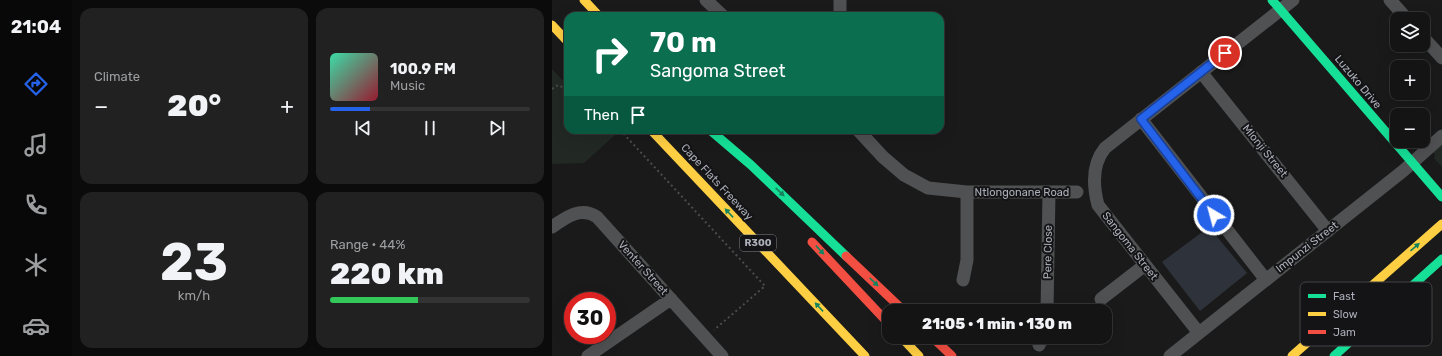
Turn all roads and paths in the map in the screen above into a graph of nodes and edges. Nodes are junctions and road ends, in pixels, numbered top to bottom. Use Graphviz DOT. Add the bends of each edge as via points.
graph roads {
  1 [pos="584,0"];
  2 [pos="706,0"];
  3 [pos="840,0"];
  4 [pos="1293,0"];
  5 [pos="1390,0"];
  6 [pos="1276,5"];
  7 [pos="595,12"];
  8 [pos="719,12"];
  9 [pos="840,12"];
  10 [pos="1401,12"];
  11 [pos="552,25"];
  12 [pos="564,38"];
  13 [pos="1430,45"];
  14 [pos="1442,58"];
  15 [pos="1201,72"];
  16 [pos="564,88"];
  17 [pos="552,89"];
  18 [pos="1141,119"];
  19 [pos="624,134"];
  20 [pos="655,134"];
  21 [pos="712,134"];
  22 [pos="713,134"];
  23 [pos="862,134"];
  24 [pos="1442,136"];
  25 [pos="1412,163"];
  26 [pos="967,192"];
  27 [pos="1049,192"];
  28 [pos="1077,192"];
  29 [pos="766,193"];
  30 [pos="1442,197"];
  31 [pos="1442,224"];
  32 [pos="552,227"];
  33 [pos="1328,231"];
  34 [pos="804,233"];
  35 [pos="1442,259"];
  36 [pos="1145,265"];
  37 [pos="963,280"];
  38 [pos="1266,280"];
  39 [pos="1376,282"];
  40 [pos="1416,282"];
  41 [pos="671,299"];
  42 [pos="1101,299"];
  43 [pos="897,304"];
  44 [pos="1047,304"];
  45 [pos="882,317"];
  46 [pos="831,320"];
  47 [pos="1199,333"];
  48 [pos="706,338"];
  49 [pos="908,344"];
  50 [pos="939,344"];
  51 [pos="1303,346"];
  52 [pos="1345,346"];
  53 [pos="588,356"];
  54 [pos="722,356"];
  55 [pos="859,356"];
  56 [pos="865,356"];
  57 [pos="919,356"];
  58 [pos="952,356"];
  59 [pos="1170,356"];
  60 [pos="1292,356"];
  61 [pos="1334,356"];
  1 -- 7 [label="main road"];
  2 -- 8 [label="street"];
  3 -- 9 [label="street"];
  4 -- 6 [label="street, Sangoma Street"];
  5 -- 10 [label="street"];
  6 -- 15 [label="street, Sangoma Street"];
  6 -- 25 [label="main road, Luzuko Drive"];
  11 -- 12 [label="main road"];
  13 -- 14 [label="street"];
  15 -- 18 [label="street, Sangoma Street"];
  15 -- 33 [label="street, Mlonji Street"];
  16 -- 17 [label="path" via="558,85"];
  18 -- 36 [label="street, Sangoma Street" via="1099,155 1095,194 1098,205"];
  18 -- 38 [label="street"];
  19 -- 48 [label="path" via="765,286"];
  46 -- 20 [label="main road, Cape Flats Freeway / R300, one-way"];
  21 -- 29 [label="main road"];
  22 -- 43 [label="main road, one-way" via="751,165"];
  23 -- 26 [label="street, Ntlongonane Road" via="884,157 916,183 938,190"];
  24 -- 25 [label="street, Impunzi Street"];
  25 -- 30 [label="main road, Luzuko Drive"];
  25 -- 33 [label="street, Impunzi Street"];
  26 -- 27 [label="street, Ntlongonane Road"];
  26 -- 37 [label="street, Ntlongonane Road" via="967,260"];
  27 -- 28 [label="street, Ntlongonane Road"];
  27 -- 44 [label="street, Pere Close"];
  39 -- 31 [label="main road, one-way"];
  32 -- 41 [label="street, Venter Street" via="577,212 592,214"];
  33 -- 38 [label="street, Impunzi Street"];
  34 -- 45 [label="main road, one-way"];
  35 -- 40 [label="main road"];
  36 -- 42 [label="street"];
  36 -- 47 [label="street, Sangoma Street"];
  38 -- 47 [label="street, Impunzi Street"];
  41 -- 48 [label="street, Venter Street"];
  41 -- 53 [label="street"];
  46 -- 55 [label="main road"];
  46 -- 56 [label="main road, Cape Flats Freeway / R300"];
  47 -- 59 [label="street, Impunzi Street"];
  48 -- 54 [label="street, Venter Street"];
  49 -- 57 [label="main road"];
  50 -- 58 [label="main road"];
  60 -- 51 [label="main road, one-way"];
  52 -- 61 [label="main road"];
}
